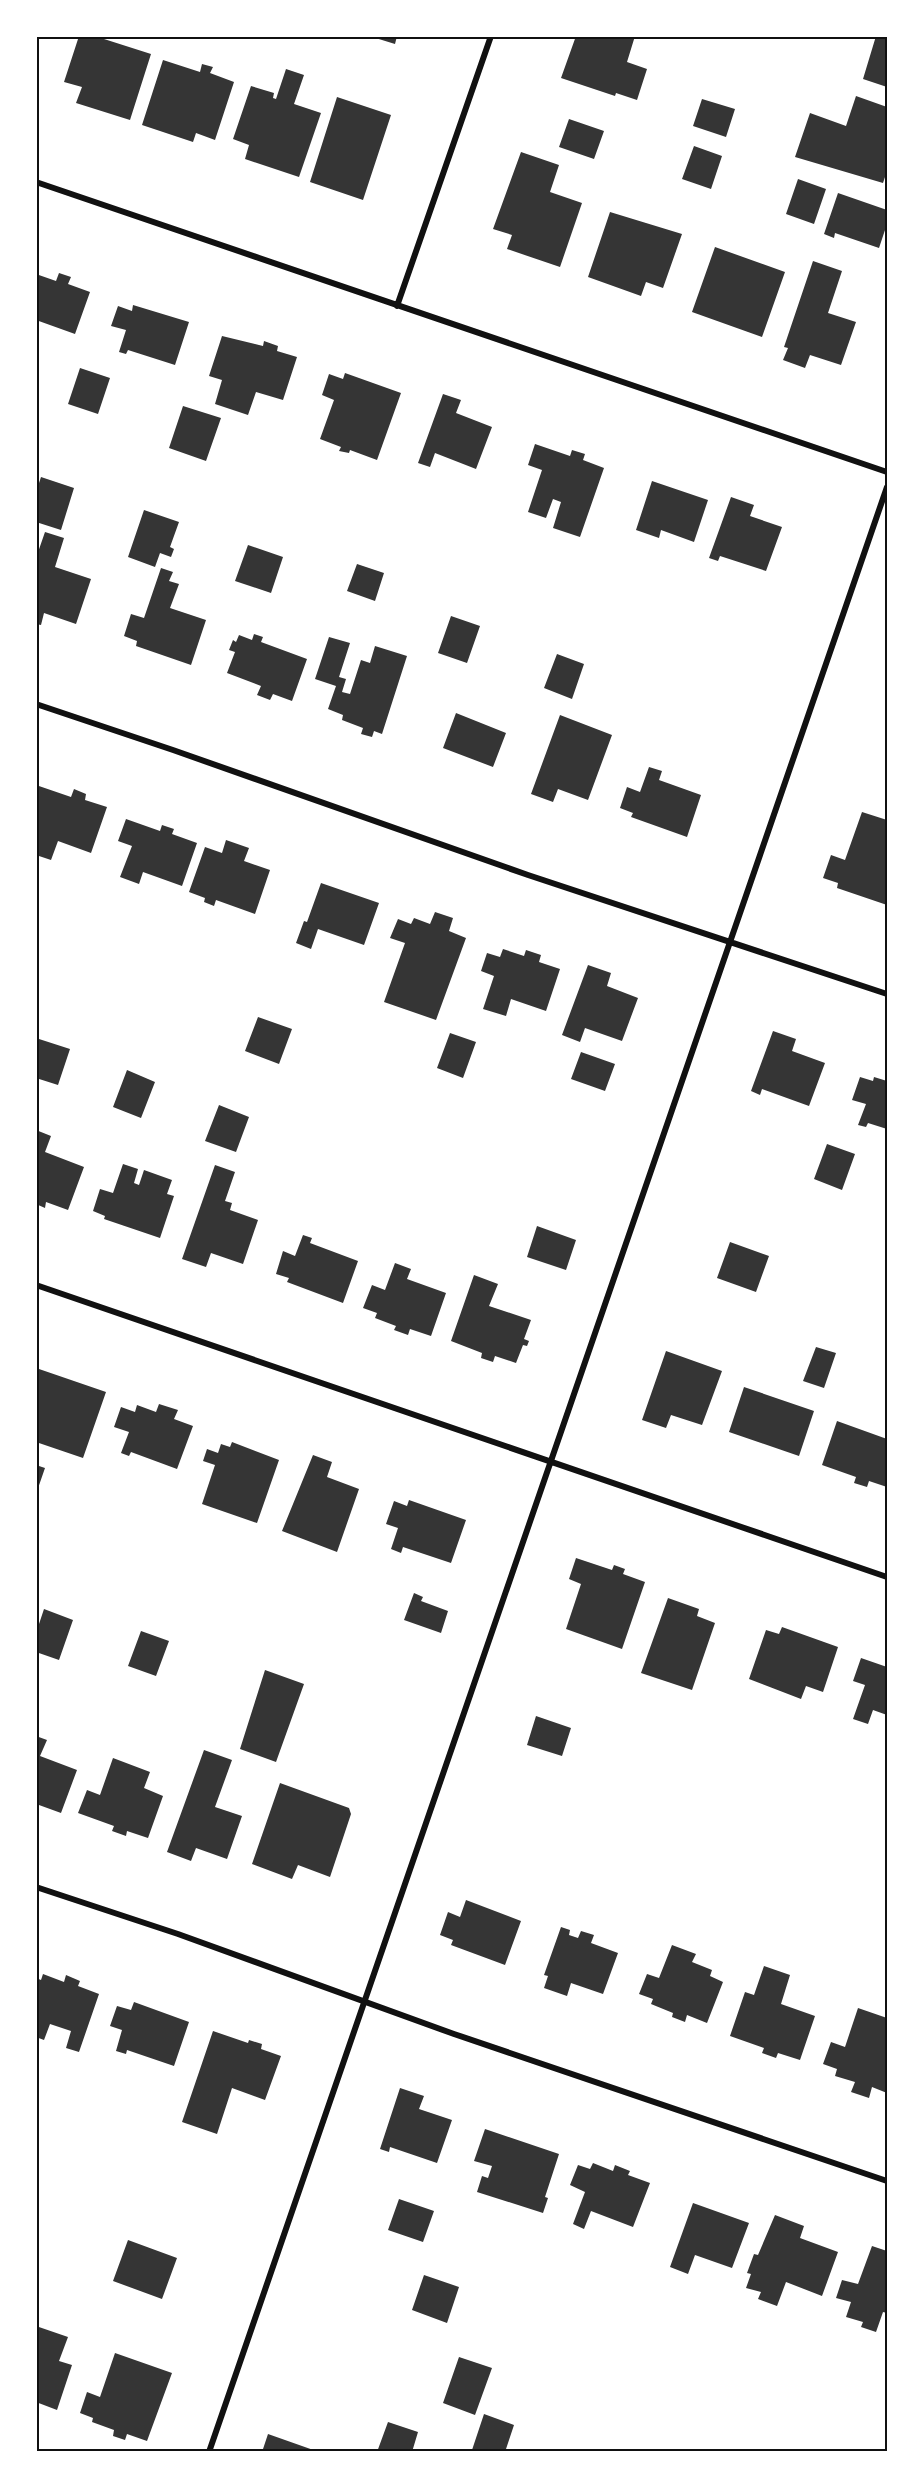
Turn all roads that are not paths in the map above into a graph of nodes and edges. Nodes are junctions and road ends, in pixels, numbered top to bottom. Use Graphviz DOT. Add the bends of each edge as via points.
graph roads {
  1 [pos="491,36"];
  2 [pos="36,182"];
  3 [pos="397,306"];
  4 [pos="887,472"];
  5 [pos="887,487"];
  6 [pos="36,704"];
  7 [pos="730,942"];
  8 [pos="887,994"];
  9 [pos="36,1285"];
  10 [pos="553,1462"];
  11 [pos="887,1577"];
  12 [pos="36,1887"];
  13 [pos="363,2000"];
  14 [pos="887,2181"];
  15 [pos="209,2452"];
  1 -- 3 [label="street"];
  2 -- 3 [label="street"];
  3 -- 4 [label="street"];
  5 -- 7 [label="street"];
  6 -- 7 [label="street"];
  7 -- 8 [label="street"];
  7 -- 10 [label="street"];
  9 -- 10 [label="street"];
  10 -- 11 [label="street"];
  10 -- 13 [label="street"];
  12 -- 13 [label="street"];
  13 -- 14 [label="street"];
  13 -- 15 [label="street"];
}
